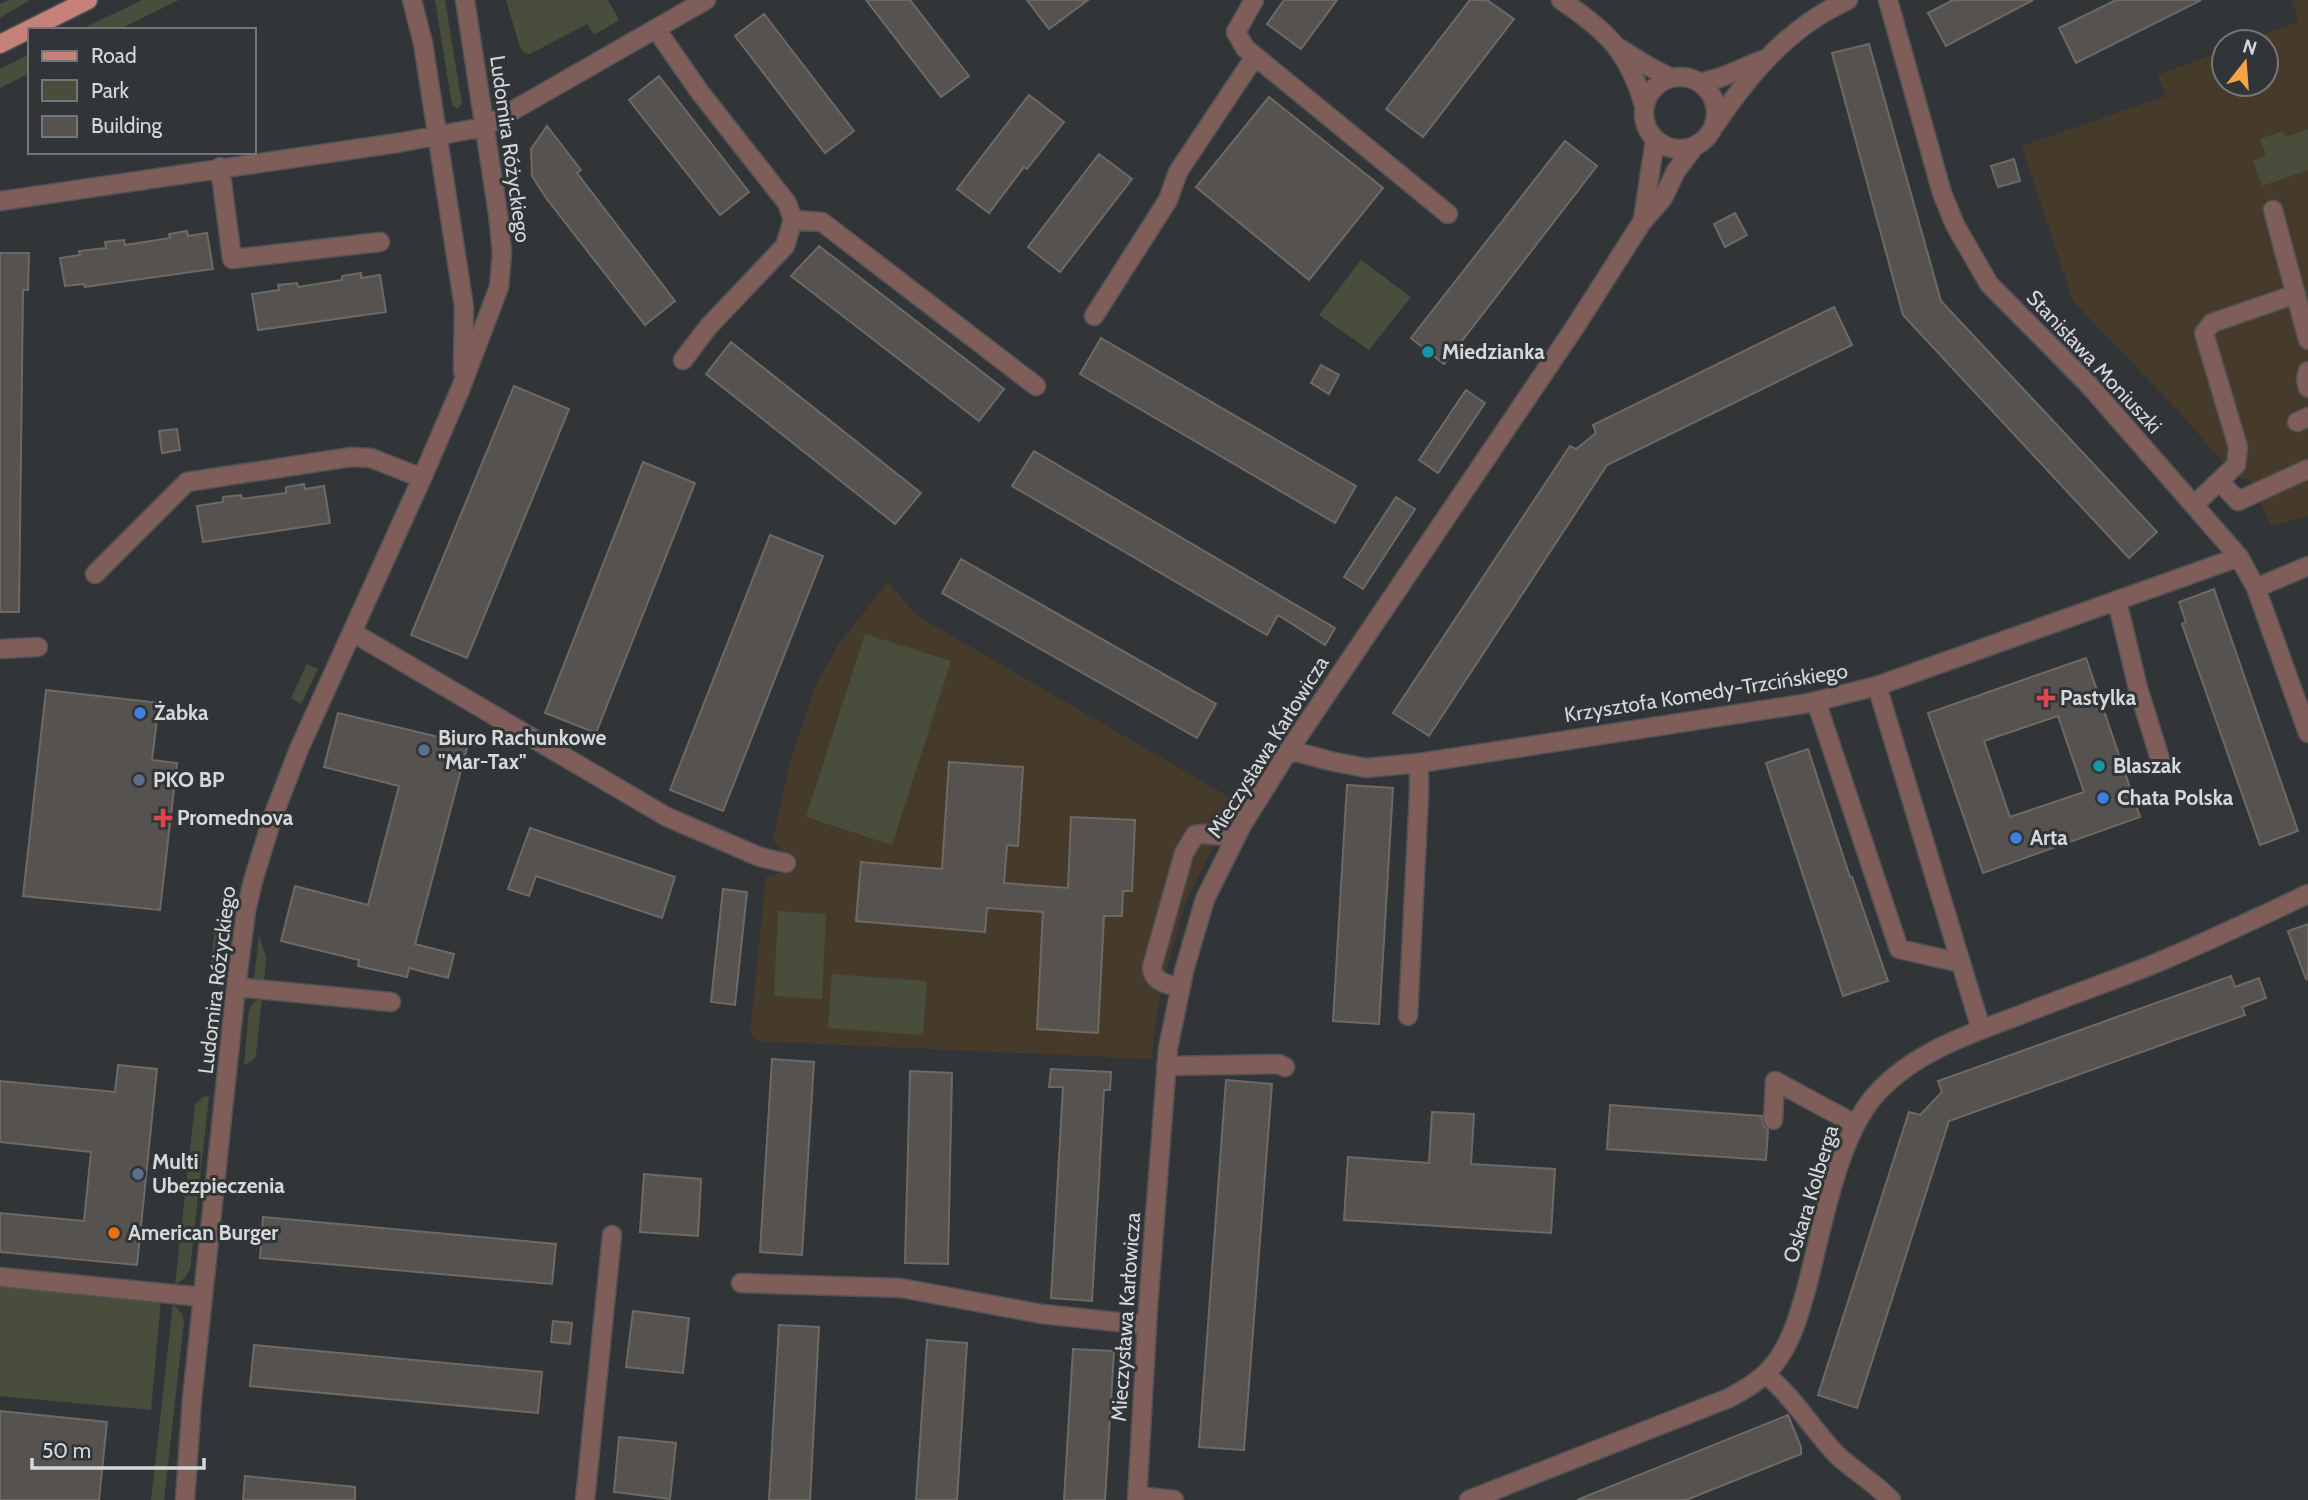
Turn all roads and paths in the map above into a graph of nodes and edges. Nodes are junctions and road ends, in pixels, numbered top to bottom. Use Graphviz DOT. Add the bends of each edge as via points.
graph roads {
  1 [pos="88,0"];
  2 [pos="412,0"];
  3 [pos="465,0"];
  4 [pos="706,0"];
  5 [pos="1254,0"];
  6 [pos="1561,0"];
  7 [pos="1848,0"];
  8 [pos="1888,0"];
  9 [pos="32,28"];
  10 [pos="656,29"];
  11 [pos="28,30"];
  12 [pos="0,44"];
  13 [pos="1619,48"];
  14 [pos="1254,58"];
  15 [pos="1765,59"];
  16 [pos="1671,78"];
  17 [pos="1700,83"];
  18 [pos="1644,105"];
  19 [pos="1714,125"];
  20 [pos="484,127"];
  21 [pos="438,135"];
  22 [pos="1655,140"];
  23 [pos="1695,147"];
  24 [pos="220,167"];
  25 [pos="0,201"];
  26 [pos="2273,210"];
  27 [pos="1448,214"];
  28 [pos="793,220"];
  29 [pos="1642,222"];
  30 [pos="380,242"];
  31 [pos="2296,294"];
  32 [pos="1094,316"];
  33 [pos="2308,340"];
  34 [pos="683,359"];
  35 [pos="2308,371"];
  36 [pos="463,382"];
  37 [pos="1036,386"];
  38 [pos="2308,388"];
  39 [pos="2308,469"];
  40 [pos="422,478"];
  41 [pos="2220,482"];
  42 [pos="2194,505"];
  43 [pos="2239,557"];
  44 [pos="2308,566"];
  45 [pos="95,574"];
  46 [pos="2256,588"];
  47 [pos="2117,601"];
  48 [pos="352,632"];
  49 [pos="38,647"];
  50 [pos="0,649"];
  51 [pos="1877,687"];
  52 [pos="1816,701"];
  53 [pos="2308,733"];
  54 [pos="1289,750"];
  55 [pos="1419,762"];
  56 [pos="2161,762"];
  57 [pos="1236,837"];
  58 [pos="786,863"];
  59 [pos="2308,894"];
  60 [pos="1961,963"];
  61 [pos="236,987"];
  62 [pos="1180,988"];
  63 [pos="391,1002"];
  64 [pos="1408,1016"];
  65 [pos="1981,1029"];
  66 [pos="1166,1066"];
  67 [pos="1284,1067"];
  68 [pos="1773,1120"];
  69 [pos="1855,1124"];
  70 [pos="612,1235"];
  71 [pos="0,1277"];
  72 [pos="741,1283"];
  73 [pos="203,1297"];
  74 [pos="1147,1325"];
  75 [pos="1765,1374"];
  76 [pos="1137,1498"];
  77 [pos="185,1500"];
  78 [pos="585,1500"];
  79 [pos="1174,1500"];
  80 [pos="1469,1500"];
  81 [pos="1891,1500"];
  1 -- 9 [label="main road"];
  2 -- 21 [label="street, Ludomira Różyckiego"];
  3 -- 20 [label="street, Ludomira Różyckiego"];
  4 -- 10 [label="street"];
  5 -- 14 [label="street" via="1236,32"];
  6 -- 13 [label="street" via="1590,19"];
  7 -- 15 [label="street" via="1802,27"];
  8 -- 42 [label="street, Stanisława Moniuszki" via="1941,193 1989,284 2089,385"];
  10 -- 20 [label="street"];
  10 -- 28 [label="street" via="787,203"];
  11 -- 12 [label="main road"];
  13 -- 16 [label="street"];
  13 -- 18 [label="street"];
  14 -- 27 [label="street"];
  14 -- 32 [label="street" via="1178,172 1168,200"];
  15 -- 17 [label="street"];
  15 -- 19 [label="street"];
  16 -- 17 [label="street" via="1686,77"];
  16 -- 18 [label="street" via="1649,92"];
  17 -- 19 [label="street" via="1714,102"];
  18 -- 22 [label="street" via="1644,124"];
  19 -- 23 [label="street"];
  20 -- 21 [label="street"];
  20 -- 36 [label="street, Ludomira Różyckiego" via="502,253 499,287"];
  21 -- 24 [label="street"];
  21 -- 36 [label="street, Ludomira Różyckiego" via="464,307"];
  22 -- 23 [label="street" via="1667,148"];
  22 -- 29 [label="street, Mieczysława Karłowicza"];
  23 -- 29 [label="street, Mieczysława Karłowicza"];
  24 -- 25 [label="street"];
  24 -- 30 [label="street" via="232,259"];
  26 -- 31 [label="street"];
  28 -- 34 [label="street" via="785,246"];
  28 -- 37 [label="street" via="822,222"];
  29 -- 54 [label="street, Mieczysława Karłowicza"];
  31 -- 33 [label="street"];
  31 -- 41 [label="street" via="2212,323 2204,333 2238,447 2236,465"];
  35 -- 38 [label="street"];
  36 -- 40 [label="street, Ludomira Różyckiego"];
  39 -- 41 [label="street" via="2238,501"];
  40 -- 45 [label="street" via="371,458 351,457 187,482"];
  40 -- 48 [label="street, Ludomira Różyckiego"];
  41 -- 42 [label="street"];
  42 -- 43 [label="street, Stanisława Moniuszki"];
  43 -- 46 [label="street, Stanisława Moniuszki"];
  43 -- 47 [label="street, Krzysztofa Komedy-Trzcińskiego"];
  44 -- 46 [label="street"];
  46 -- 53 [label="street, Stanisława Moniuszki"];
  47 -- 51 [label="street, Krzysztofa Komedy-Trzcińskiego"];
  47 -- 56 [label="street"];
  48 -- 58 [label="street" via="667,817 760,857"];
  48 -- 61 [label="street, Ludomira Różyckiego" via="299,749 263,844 246,911"];
  49 -- 50 [label="street"];
  51 -- 52 [label="street, Krzysztofa Komedy-Trzcińskiego"];
  51 -- 60 [label="street"];
  52 -- 55 [label="street, Krzysztofa Komedy-Trzcińskiego"];
  52 -- 60 [label="street" via="1899,949"];
  54 -- 55 [label="street, Krzysztofa Komedy-Trzcińskiego" via="1366,768"];
  54 -- 57 [label="street, Mieczysława Karłowicza"];
  55 -- 64 [label="street"];
  57 -- 62 [label="street, Mieczysława Karłowicza" via="1205,899"];
  57 -- 62 [label="street" via="1195,835 1184,853 1152,967 1158,980"];
  59 -- 65 [label="street, Oskara Kolberga" via="2219,937"];
  60 -- 65 [label="street"];
  61 -- 63 [label="street"];
  61 -- 73 [label="street, Ludomira Różyckiego"];
  62 -- 66 [label="street, Mieczysława Karłowicza"];
  65 -- 69 [label="street, Oskara Kolberga" via="1903,1069 1875,1095"];
  66 -- 67 [label="street"];
  66 -- 74 [label="street, Mieczysława Karłowicza"];
  68 -- 69 [label="street" via="1775,1081"];
  69 -- 75 [label="street, Oskara Kolberga" via="1835,1178 1797,1320"];
  70 -- 78 [label="street"];
  71 -- 73 [label="street"];
  72 -- 74 [label="street" via="901,1288 1042,1314"];
  73 -- 77 [label="street, Ludomira Różyckiego"];
  74 -- 76 [label="street, Mieczysława Karłowicza"];
  75 -- 80 [label="street, Oskara Kolberga" via="1729,1398"];
  75 -- 81 [label="street" via="1838,1455"];
  76 -- 79 [label="street"];
}
